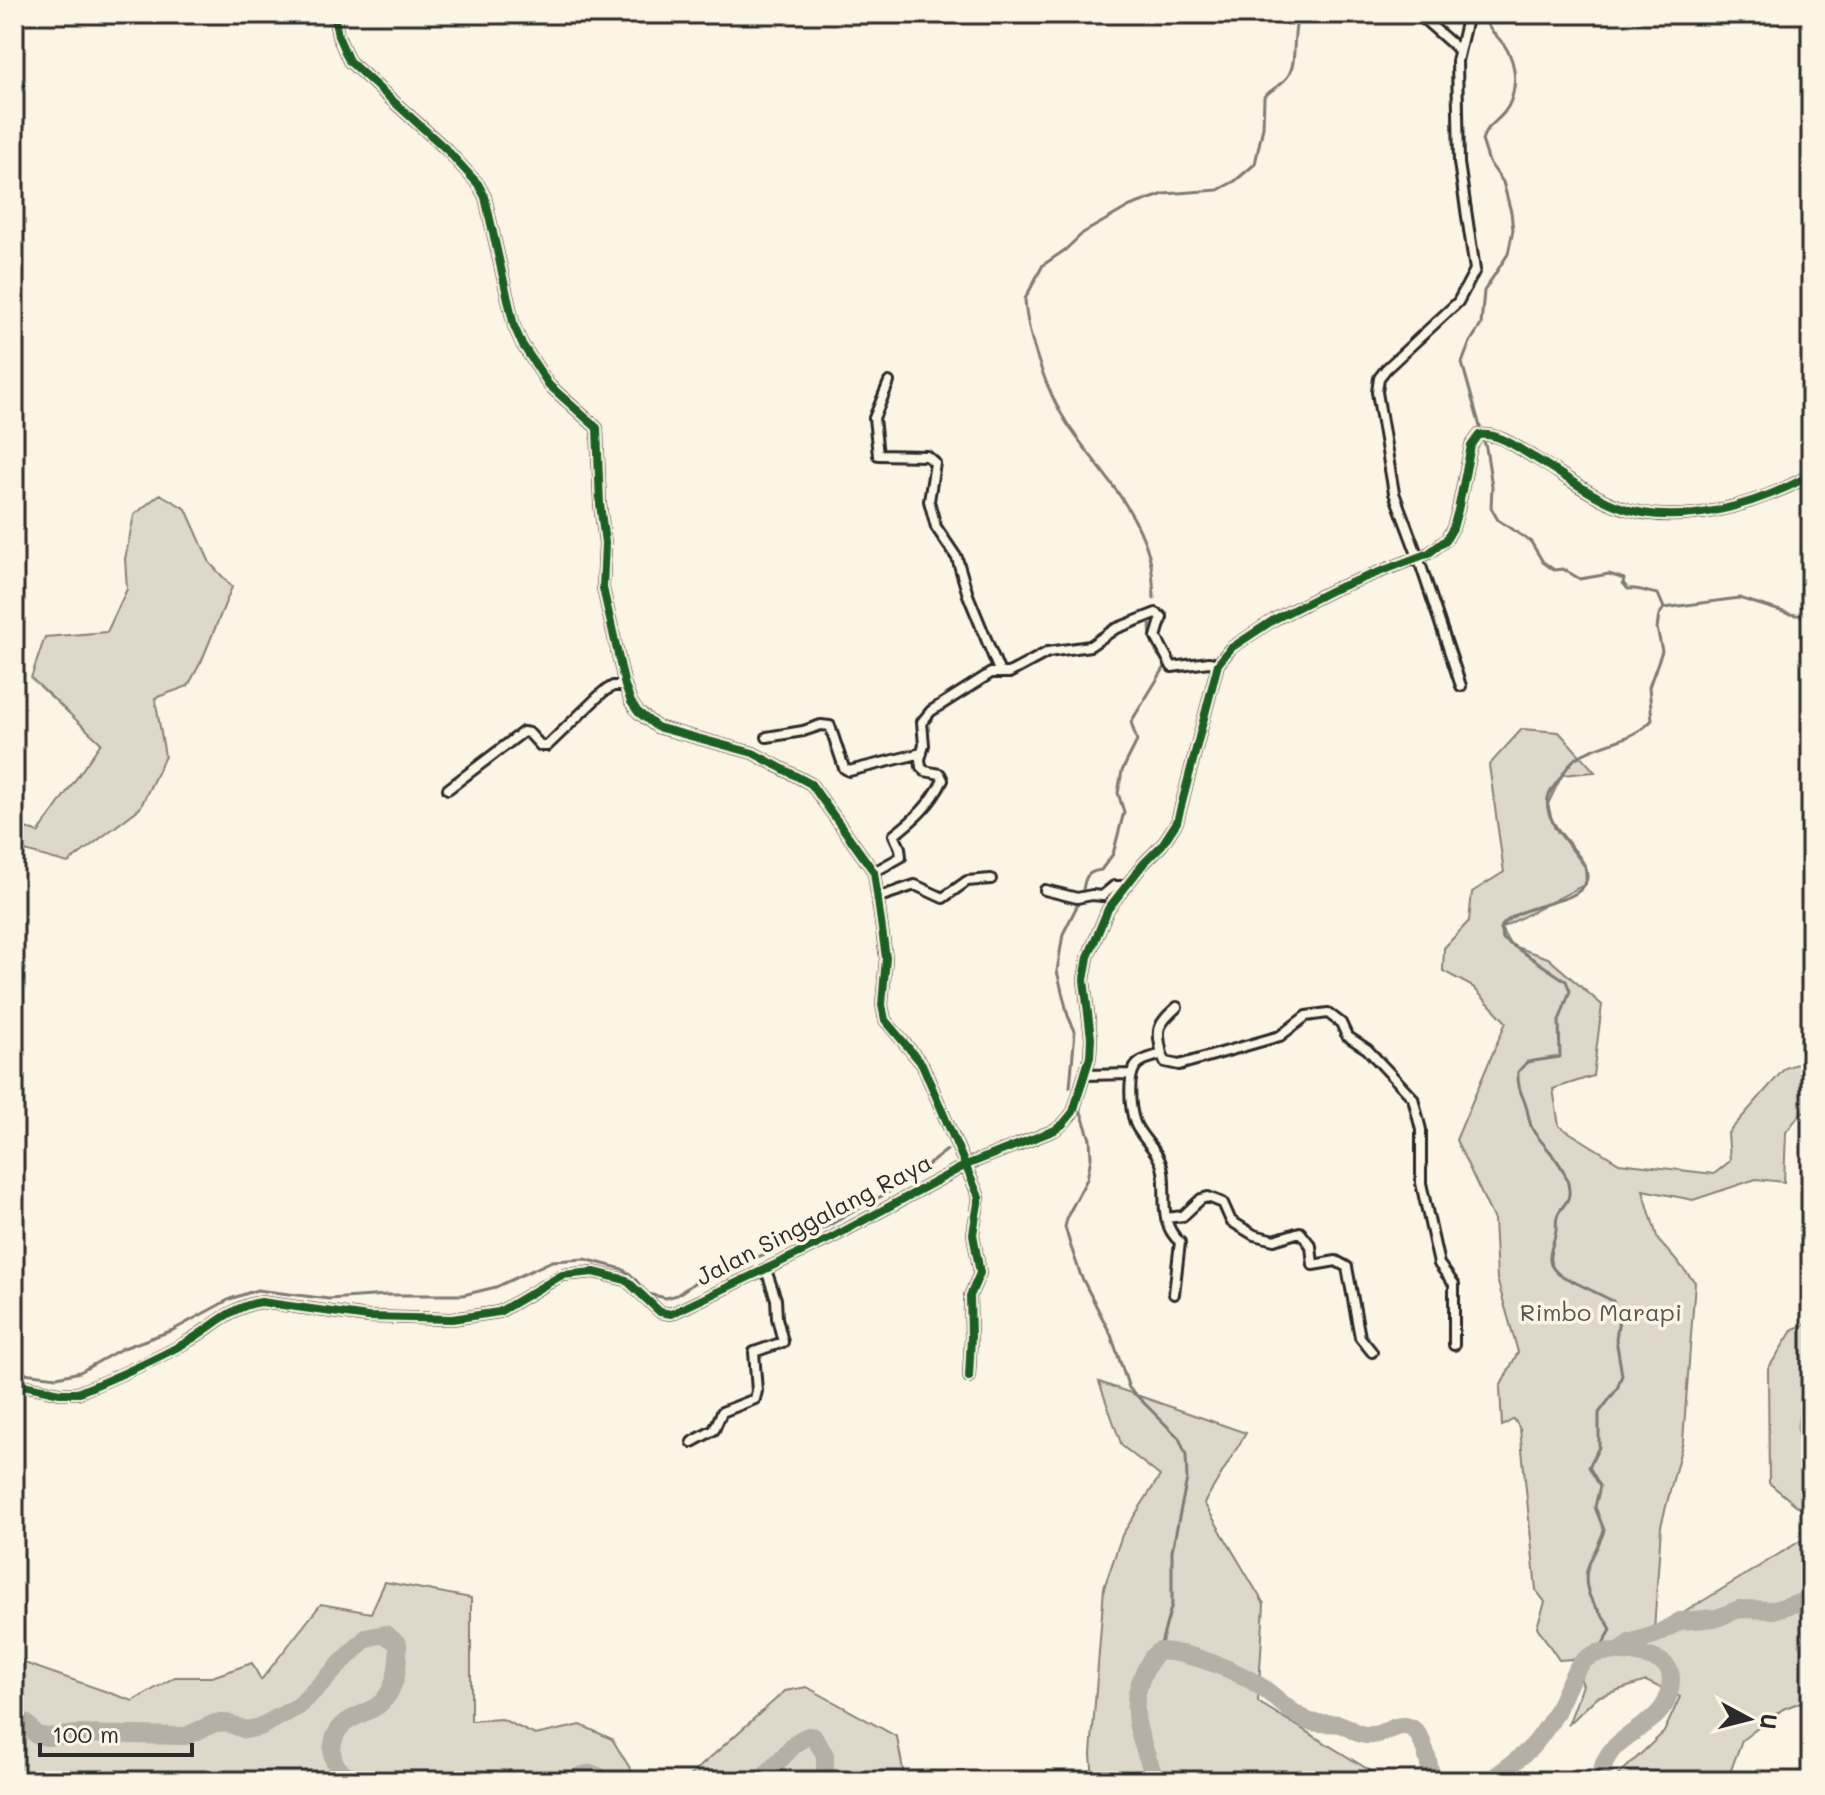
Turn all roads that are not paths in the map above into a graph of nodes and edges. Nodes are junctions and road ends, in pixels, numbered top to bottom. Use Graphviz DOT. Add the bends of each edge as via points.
graph roads {
  1 [pos="334,14"];
  2 [pos="1418,14"];
  3 [pos="1468,14"];
  4 [pos="1459,50"];
  5 [pos="889,382"];
  6 [pos="1811,475"];
  7 [pos="1418,557"];
  8 [pos="1218,664"];
  9 [pos="1000,673"];
  10 [pos="625,686"];
  11 [pos="1461,686"];
  12 [pos="767,737"];
  13 [pos="922,753"];
  14 [pos="448,789"];
  15 [pos="874,872"];
  16 [pos="991,879"];
  17 [pos="1125,886"];
  18 [pos="1045,890"];
  19 [pos="879,897"];
  20 [pos="1177,1007"];
  21 [pos="1162,1054"];
  22 [pos="1131,1074"];
  23 [pos="1086,1075"];
  24 [pos="966,1165"];
  25 [pos="1166,1218"];
  26 [pos="766,1270"];
  27 [pos="1174,1294"];
  28 [pos="1454,1345"];
  29 [pos="1372,1352"];
  30 [pos="969,1377"];
  31 [pos="14,1383"];
  32 [pos="692,1442"];
  1 -- 10 [label="street" via="349,61 478,184 522,344 549,385 597,428 603,588"];
  2 -- 4 [label="street"];
  3 -- 4 [label="street"];
  4 -- 7 [label="street" via="1459,163 1475,270 1458,302 1386,369 1377,392 1394,493"];
  5 -- 9 [label="street" via="874,418 878,455 933,460 929,501 936,527 957,558"];
  6 -- 7 [label="street" via="1732,507 1642,512 1610,502 1502,438 1479,435 1471,446 1453,528 1446,540"];
  7 -- 8 [label="street" via="1309,601 1251,633"];
  7 -- 11 [label="street"];
  8 -- 9 [label="street" via="1172,667 1156,637 1162,617 1156,613 1115,629 1090,646 1048,652"];
  8 -- 17 [label="street, Jalan Singgalang Raya" via="1177,822"];
  9 -- 13 [label="street" via="991,673 928,714 921,725"];
  10 -- 14 [label="street" via="603,692 547,746 523,732"];
  10 -- 15 [label="street" via="638,712 657,727 753,753 811,784"];
  12 -- 13 [label="street" via="830,726 849,771"];
  13 -- 15 [label="street" via="921,767 943,780 931,802 894,835 901,857"];
  15 -- 19 [label="street"];
  16 -- 19 [label="street" via="967,881 943,898 915,885"];
  17 -- 18 [label="street" via="1114,886 1102,896 1077,898"];
  17 -- 23 [label="street, Jalan Singgalang Raya" via="1098,928 1088,957 1084,980 1091,1038"];
  19 -- 24 [label="street" via="887,964 885,1020 922,1064"];
  20 -- 21 [label="street" via="1157,1031"];
  21 -- 22 [label="street" via="1141,1060"];
  21 -- 28 [label="street" via="1165,1062 1179,1065 1280,1036 1316,1013 1328,1013 1341,1023 1347,1036 1367,1049 1417,1106 1421,1183 1439,1264 1454,1284"];
  22 -- 23 [label="street"];
  22 -- 25 [label="street" via="1135,1124 1162,1168"];
  23 -- 24 [label="street, Jalan Singgalang Raya" via="1063,1124"];
  24 -- 26 [label="street, Jalan Singgalang Raya"];
  24 -- 30 [label="street" via="980,1200 973,1234 980,1273 970,1296"];
  25 -- 27 [label="street" via="1180,1242"];
  25 -- 29 [label="street" via="1183,1216 1208,1197 1223,1203 1231,1221 1254,1235 1274,1240 1300,1232 1311,1246 1313,1265 1336,1261 1347,1267 1360,1337"];
  26 -- 31 [label="street, Jalan Singgalang Raya" via="671,1314 660,1312 626,1280 594,1272 562,1275 499,1312 452,1319 368,1317 261,1302 225,1314 186,1342 77,1393"];
  26 -- 32 [label="street" via="783,1342 754,1352 755,1399 722,1412 714,1430"];
}
